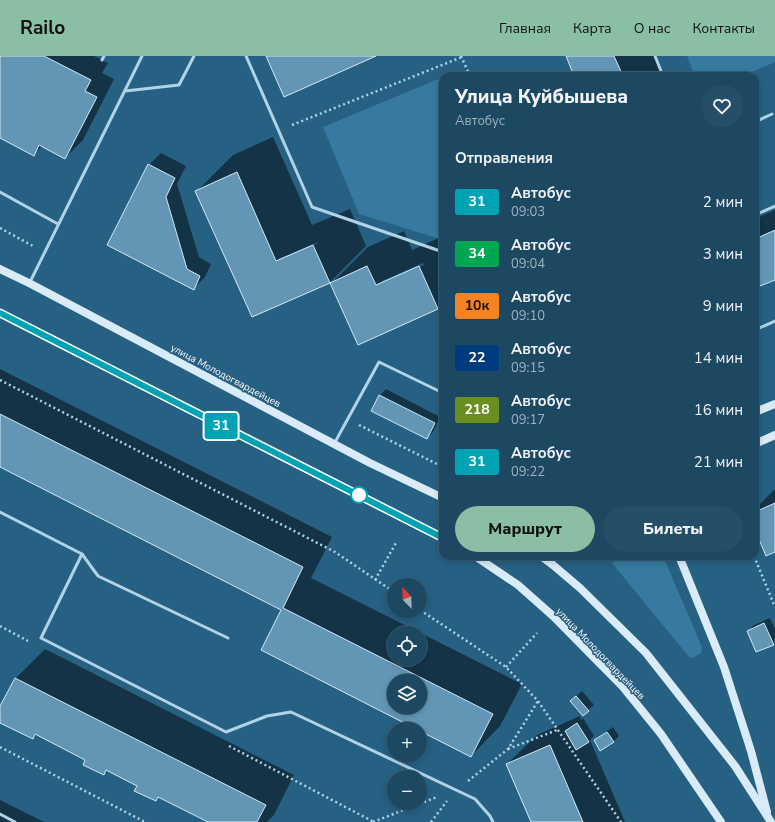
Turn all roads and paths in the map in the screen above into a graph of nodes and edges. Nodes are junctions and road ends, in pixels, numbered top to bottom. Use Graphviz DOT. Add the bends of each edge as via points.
graph roads {
  1 [pos="142,56"];
  2 [pos="194,56"];
  3 [pos="246,56"];
  4 [pos="461,56"];
  5 [pos="655,56"];
  6 [pos="468,72"];
  7 [pos="661,72"];
  8 [pos="125,91"];
  9 [pos="772,114"];
  10 [pos="759,120"];
  11 [pos="278,130"];
  12 [pos="0,192"];
  13 [pos="775,206"];
  14 [pos="759,213"];
  15 [pos="58,224"];
  16 [pos="0,228"];
  17 [pos="439,251"];
  18 [pos="44,252"];
  19 [pos="0,269"];
  20 [pos="29,283"];
  21 [pos="0,313"];
  22 [pos="775,321"];
  23 [pos="759,328"];
  24 [pos="0,380"];
  25 [pos="439,391"];
  26 [pos="775,404"];
  27 [pos="759,410"];
  28 [pos="347,419"];
  29 [pos="775,435"];
  30 [pos="759,442"];
  31 [pos="334,444"];
  32 [pos="439,465"];
  33 [pos="439,496"];
  34 [pos="0,512"];
  35 [pos="439,536"];
  36 [pos="397,541"];
  37 [pos="82,554"];
  38 [pos="481,560"];
  39 [pos="546,560"];
  40 [pos="681,560"];
  41 [pos="756,560"];
  42 [pos="375,580"];
  43 [pos="387,588"];
  44 [pos="775,606"];
  45 [pos="427,615"];
  46 [pos="537,633"];
  47 [pos="228,638"];
  48 [pos="506,667"];
  49 [pos="538,702"];
  50 [pos="558,730"];
  51 [pos="0,747"];
  52 [pos="508,749"];
  53 [pos="456,790"];
  54 [pos="0,814"];
  55 [pos="770,820"];
  56 [pos="15,822"];
  57 [pos="144,822"];
  58 [pos="373,822"];
  59 [pos="431,822"];
  60 [pos="493,822"];
  61 [pos="621,822"];
  62 [pos="721,822"];
  1 -- 8 [label="lane"];
  2 -- 8 [label="lane" via="179,85"];
  3 -- 11 [label="lane"];
  4 -- 6 [label="path"];
  4 -- 11 [label="path"];
  5 -- 7 [label="lane"];
  8 -- 15 [label="lane"];
  9 -- 10 [label="lane"];
  11 -- 17 [label="lane" via="312,207"];
  12 -- 15 [label="lane"];
  13 -- 14 [label="lane"];
  15 -- 18 [label="lane"];
  16 -- 18 [label="path"];
  18 -- 20 [label="lane"];
  19 -- 20 [label="main road, улица Молодогвардейцев"];
  20 -- 31 [label="main road, улица Молодогвардейцев"];
  21 -- 35 [label="main road"];
  22 -- 23 [label="lane"];
  24 -- 42 [label="path" via="335,552"];
  25 -- 28 [label="lane" via="379,362"];
  26 -- 27 [label="main road"];
  28 -- 31 [label="lane"];
  28 -- 32 [label="path"];
  29 -- 30 [label="main road"];
  31 -- 33 [label="main road, улица Молодогвардейцев"];
  34 -- 37 [label="lane"];
  36 -- 42 [label="path"];
  37 -- 47 [label="lane" via="98,576"];
  37 -- 53 [label="lane" via="41,638 226,732 267,716 291,712"];
  38 -- 62 [label="main road, улица Молодогвардейцев" via="524,590 623,687 661,734"];
  39 -- 55 [label="main road" via="580,588 646,653 735,766"];
  40 -- 55 [label="main road" via="724,667"];
  41 -- 44 [label="path"];
  42 -- 43 [label="path"];
  45 -- 48 [label="path"];
  46 -- 48 [label="path"];
  48 -- 49 [label="path"];
  49 -- 50 [label="path"];
  49 -- 52 [label="path"];
  50 -- 52 [label="path"];
  50 -- 61 [label="path"];
  51 -- 57 [label="path"];
  52 -- 53 [label="path"];
  53 -- 58 [label="path"];
  53 -- 59 [label="path"];
  53 -- 60 [label="lane" via="475,799"];
  54 -- 56 [label="lane"];
}
